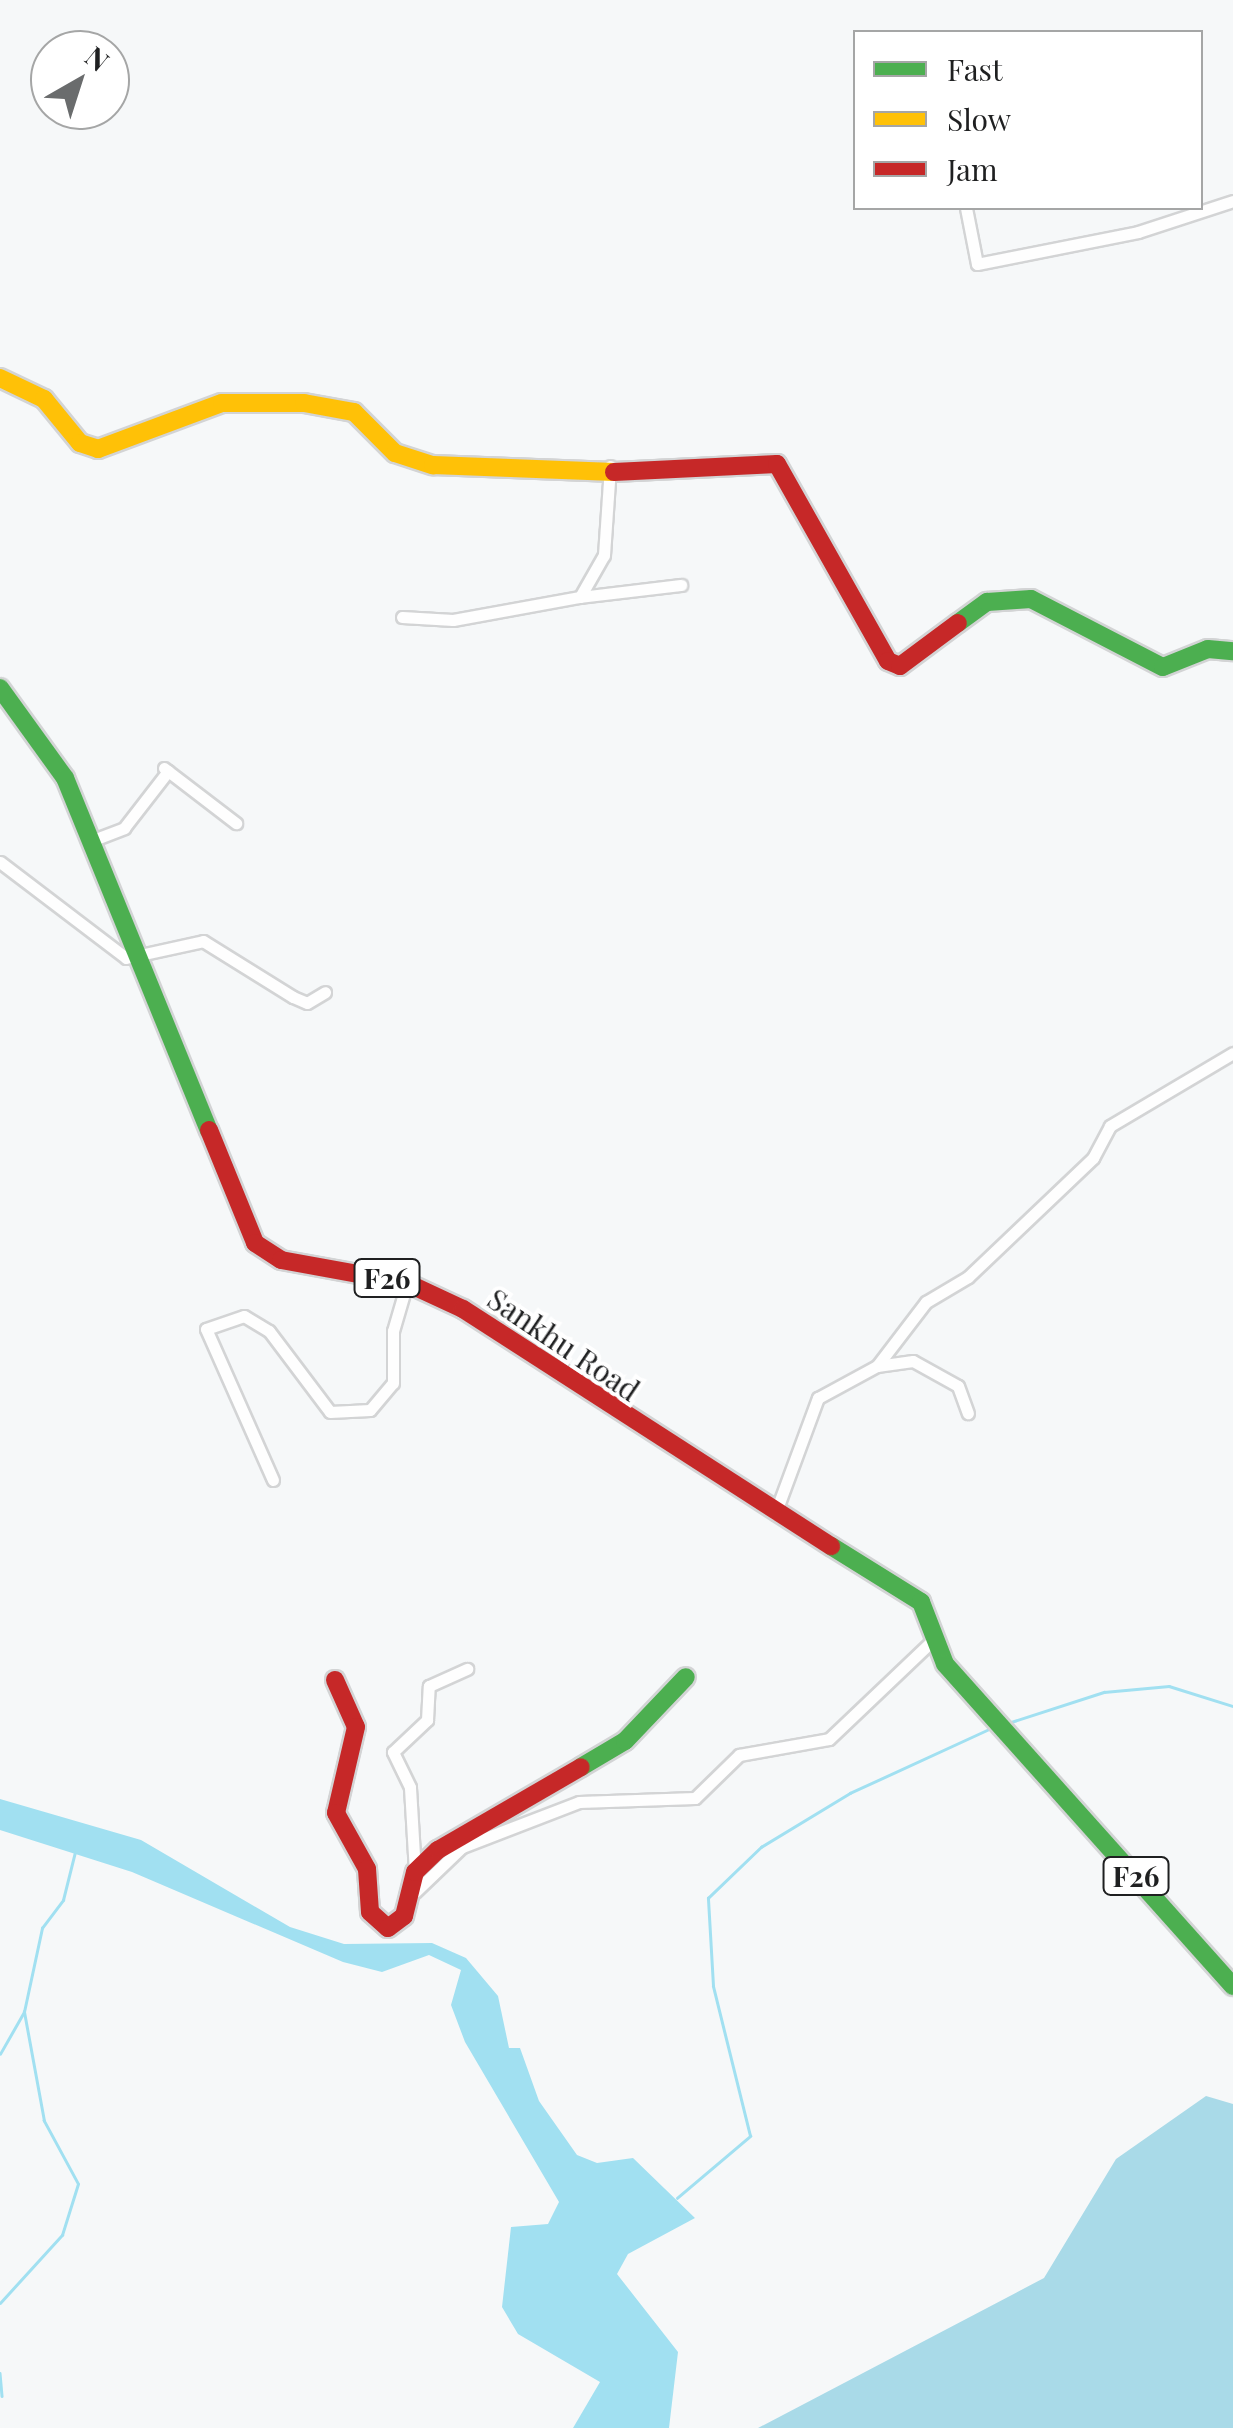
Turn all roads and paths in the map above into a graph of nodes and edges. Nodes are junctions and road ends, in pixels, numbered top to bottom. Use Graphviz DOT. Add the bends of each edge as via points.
graph roads {
  1 [pos="1233,201"];
  2 [pos="966,210"];
  3 [pos="0,378"];
  4 [pos="610,466"];
  5 [pos="680,585"];
  6 [pos="580,598"];
  7 [pos="402,617"];
  8 [pos="1233,651"];
  9 [pos="0,688"];
  10 [pos="236,823"];
  11 [pos="86,842"];
  12 [pos="0,862"];
  13 [pos="136,957"];
  14 [pos="326,992"];
  15 [pos="1233,1054"];
  16 [pos="407,1284"];
  17 [pos="877,1366"];
  18 [pos="968,1412"];
  19 [pos="273,1480"];
  20 [pos="775,1514"];
  21 [pos="933,1640"];
  22 [pos="467,1669"];
  23 [pos="686,1678"];
  24 [pos="335,1680"];
  25 [pos="415,1882"];
  26 [pos="1233,1986"];
  1 -- 2 [label="street" via="1138,232 978,264"];
  3 -- 4 [label="street" via="44,399 80,443 98,449 222,404 304,403 354,412 395,453 432,466"];
  4 -- 6 [label="street" via="604,555"];
  4 -- 8 [label="street" via="662,474 784,468 812,542 888,661 900,666 987,602 1032,599 1163,667 1208,649"];
  5 -- 6 [label="street"];
  6 -- 7 [label="street" via="453,620"];
  9 -- 11 [label="street, Sankhu Road / F26" via="65,778"];
  10 -- 11 [label="street" via="165,769 124,828"];
  11 -- 13 [label="street, Sankhu Road / F26"];
  12 -- 13 [label="street" via="99,942"];
  13 -- 14 [label="street" via="203,941 307,1003"];
  13 -- 16 [label="street, Sankhu Road / F26" via="255,1243 282,1260"];
  15 -- 17 [label="street" via="1110,1126 1093,1158 968,1277 926,1302"];
  16 -- 19 [label="street" via="393,1331 393,1382 370,1410 330,1412 269,1331 244,1316 206,1329"];
  16 -- 20 [label="street, Sankhu Road / F26" via="488,1322"];
  17 -- 18 [label="street" via="913,1361 958,1386"];
  17 -- 20 [label="street" via="812,1407 796,1477"];
  20 -- 21 [label="street, Sankhu Road / F26" via="916,1596"];
  21 -- 25 [label="street" via="828,1740 739,1754 695,1798 579,1802 462,1847"];
  21 -- 26 [label="street, Sankhu Road / F26" via="984,1709"];
  22 -- 25 [label="street" via="428,1686 427,1720 393,1752 410,1787"];
  23 -- 25 [label="street" via="625,1741 456,1835"];
  24 -- 25 [label="street" via="356,1727 336,1813 368,1869 370,1912 393,1927"];
}
